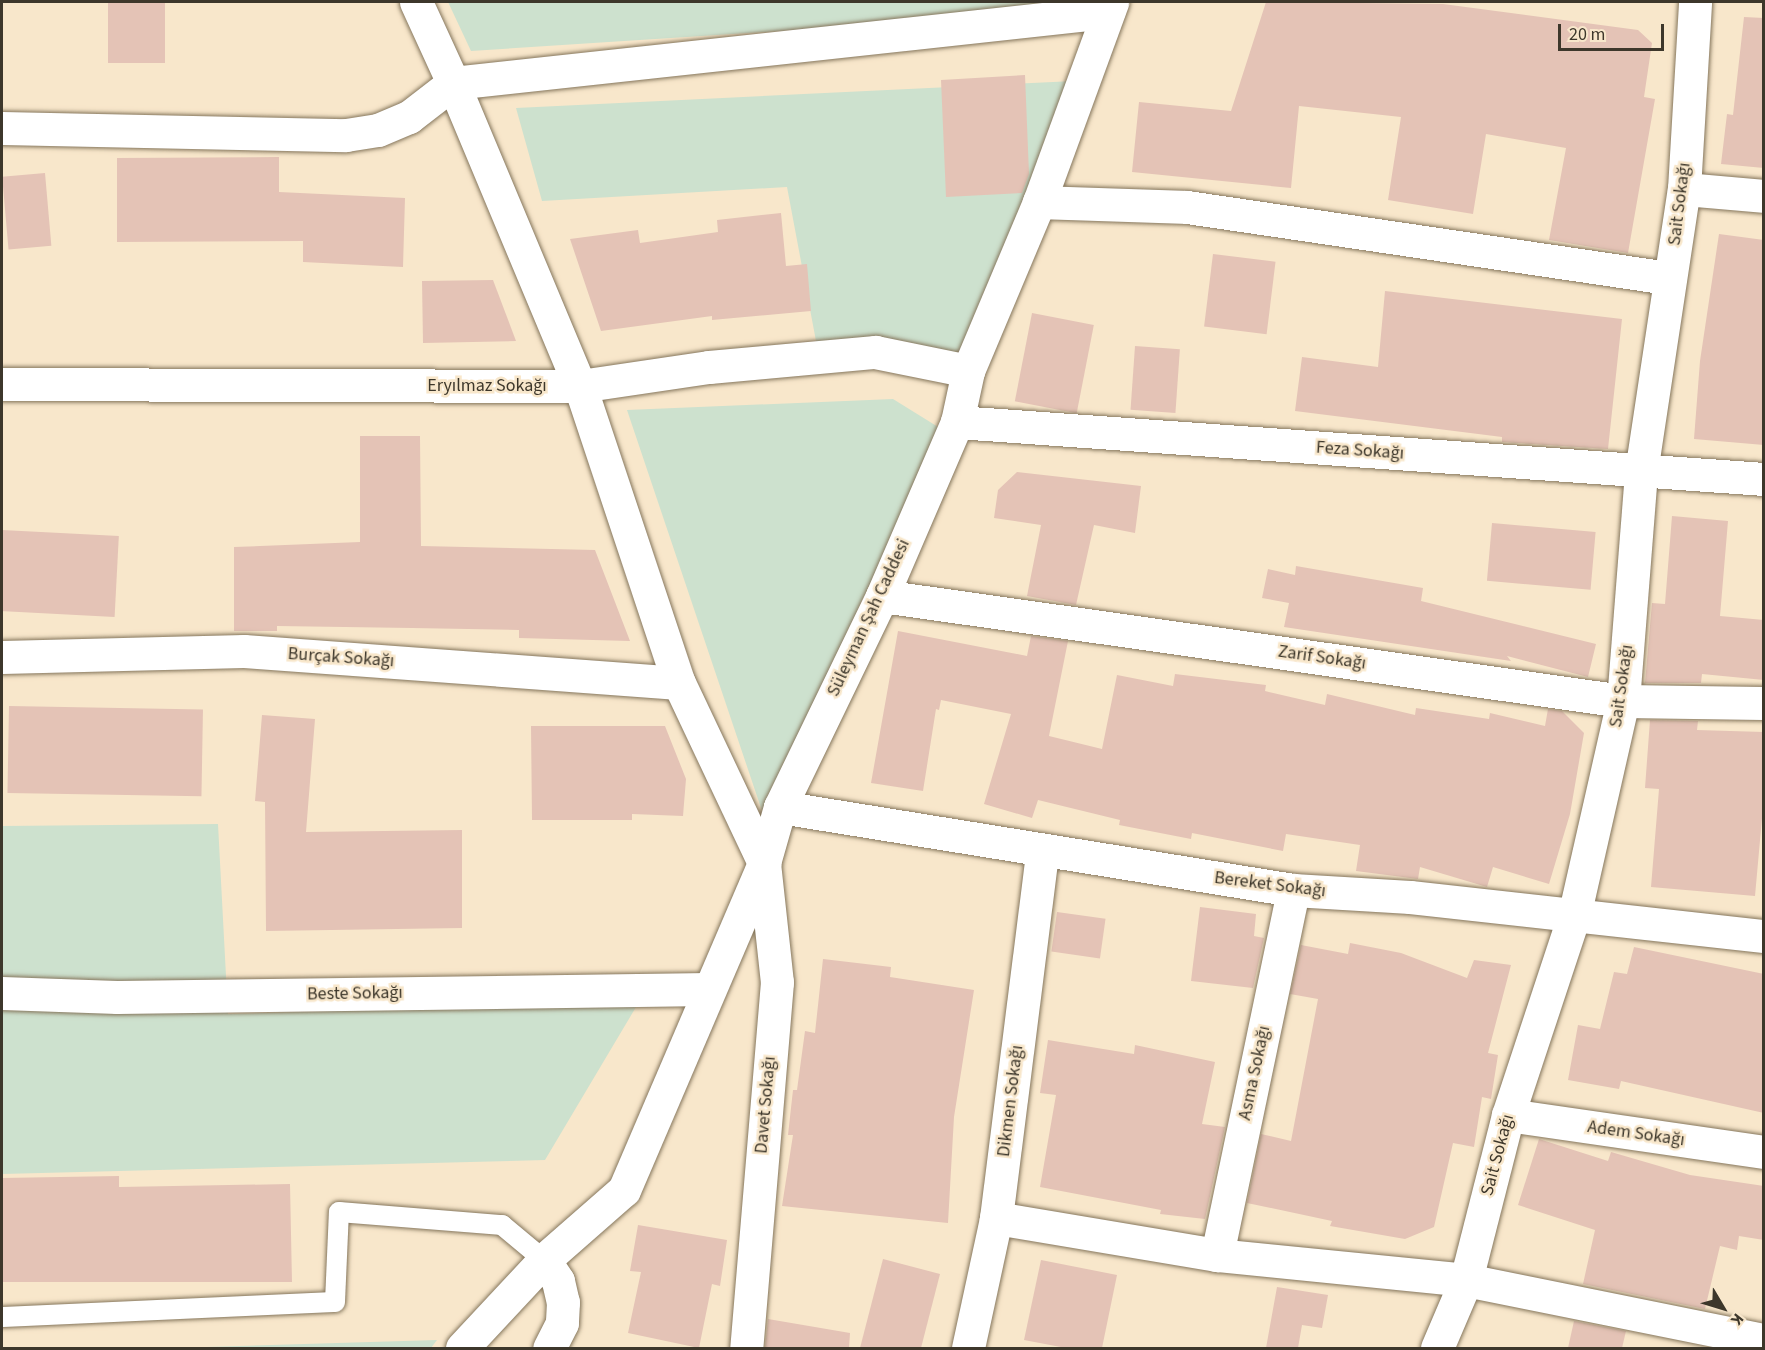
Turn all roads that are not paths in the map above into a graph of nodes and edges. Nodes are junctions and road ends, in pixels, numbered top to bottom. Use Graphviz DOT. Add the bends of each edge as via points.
graph roads {
  1 [pos="417,2"];
  2 [pos="1695,2"];
  3 [pos="1110,7"];
  4 [pos="453,83"];
  5 [pos="2,128"];
  6 [pos="1683,189"];
  7 [pos="1764,196"];
  8 [pos="1039,202"];
  9 [pos="1670,278"];
  10 [pos="968,371"];
  11 [pos="2,384"];
  12 [pos="580,386"];
  13 [pos="957,422"];
  14 [pos="1641,472"];
  15 [pos="1764,479"];
  16 [pos="882,596"];
  17 [pos="2,657"];
  18 [pos="679,683"];
  19 [pos="1623,701"];
  20 [pos="1764,703"];
  21 [pos="780,807"];
  22 [pos="1042,852"];
  23 [pos="764,863"];
  24 [pos="1293,890"];
  25 [pos="1574,916"];
  26 [pos="1764,936"];
  27 [pos="709,989"];
  28 [pos="2,993"];
  29 [pos="1508,1115"];
  30 [pos="1764,1152"];
  31 [pos="996,1218"];
  32 [pos="1217,1255"];
  33 [pos="544,1260"];
  34 [pos="1466,1280"];
  35 [pos="2,1317"];
  36 [pos="1764,1340"];
  37 [pos="462,1348"];
  38 [pos="549,1348"];
  39 [pos="746,1348"];
  40 [pos="968,1348"];
  41 [pos="1437,1348"];
  1 -- 4 [label="street"];
  2 -- 6 [label="street, Sait Sokağı"];
  3 -- 4 [label="street"];
  3 -- 8 [label="street, Süleyman Şah Caddesi"];
  4 -- 5 [label="street" via="409,117 378,130 346,135"];
  4 -- 12 [label="street"];
  6 -- 7 [label="street"];
  6 -- 9 [label="street, Sait Sokağı"];
  8 -- 9 [label="street" via="1186,207"];
  8 -- 10 [label="street, Süleyman Şah Caddesi"];
  9 -- 14 [label="street, Sait Sokağı"];
  10 -- 12 [label="street, Eryılmaz Sokağı" via="875,352 709,367"];
  10 -- 13 [label="street, Süleyman Şah Caddesi"];
  11 -- 12 [label="street, Eryılmaz Sokağı"];
  12 -- 18 [label="street"];
  13 -- 14 [label="street, Feza Sokağı"];
  13 -- 16 [label="street, Süleyman Şah Caddesi"];
  14 -- 15 [label="street, Feza Sokağı"];
  14 -- 19 [label="street, Sait Sokağı"];
  16 -- 19 [label="street, Zarif Sokağı"];
  16 -- 21 [label="street, Süleyman Şah Caddesi"];
  17 -- 18 [label="street, Burçak Sokağı" via="244,651"];
  18 -- 23 [label="street"];
  19 -- 20 [label="street, Zarif Sokağı"];
  19 -- 25 [label="street, Sait Sokağı"];
  21 -- 22 [label="street, Bereket Sokağı"];
  21 -- 23 [label="street, Süleyman Şah Caddesi"];
  22 -- 24 [label="street, Bereket Sokağı"];
  22 -- 31 [label="street, Dikmen Sokağı"];
  23 -- 27 [label="street"];
  23 -- 39 [label="street, Davet Sokağı" via="777,982"];
  24 -- 25 [label="street, Bereket Sokağı" via="1410,897"];
  24 -- 32 [label="street, Asma Sokağı"];
  25 -- 26 [label="street, Bereket Sokağı"];
  25 -- 29 [label="street, Sait Sokağı"];
  27 -- 28 [label="street, Beste Sokağı" via="117,997"];
  27 -- 33 [label="street" via="624,1190"];
  29 -- 30 [label="street, Adem Sokağı"];
  29 -- 34 [label="street, Sait Sokağı"];
  31 -- 32 [label="street"];
  31 -- 40 [label="street, Dikmen Sokağı"];
  32 -- 34 [label="street"];
  33 -- 35 [label="lane" via="502,1226 339,1212 335,1302"];
  33 -- 37 [label="street"];
  33 -- 38 [label="street" via="558,1281 563,1302 562,1323"];
  34 -- 36 [label="street"];
  34 -- 41 [label="street, Sait Sokağı"];
}
